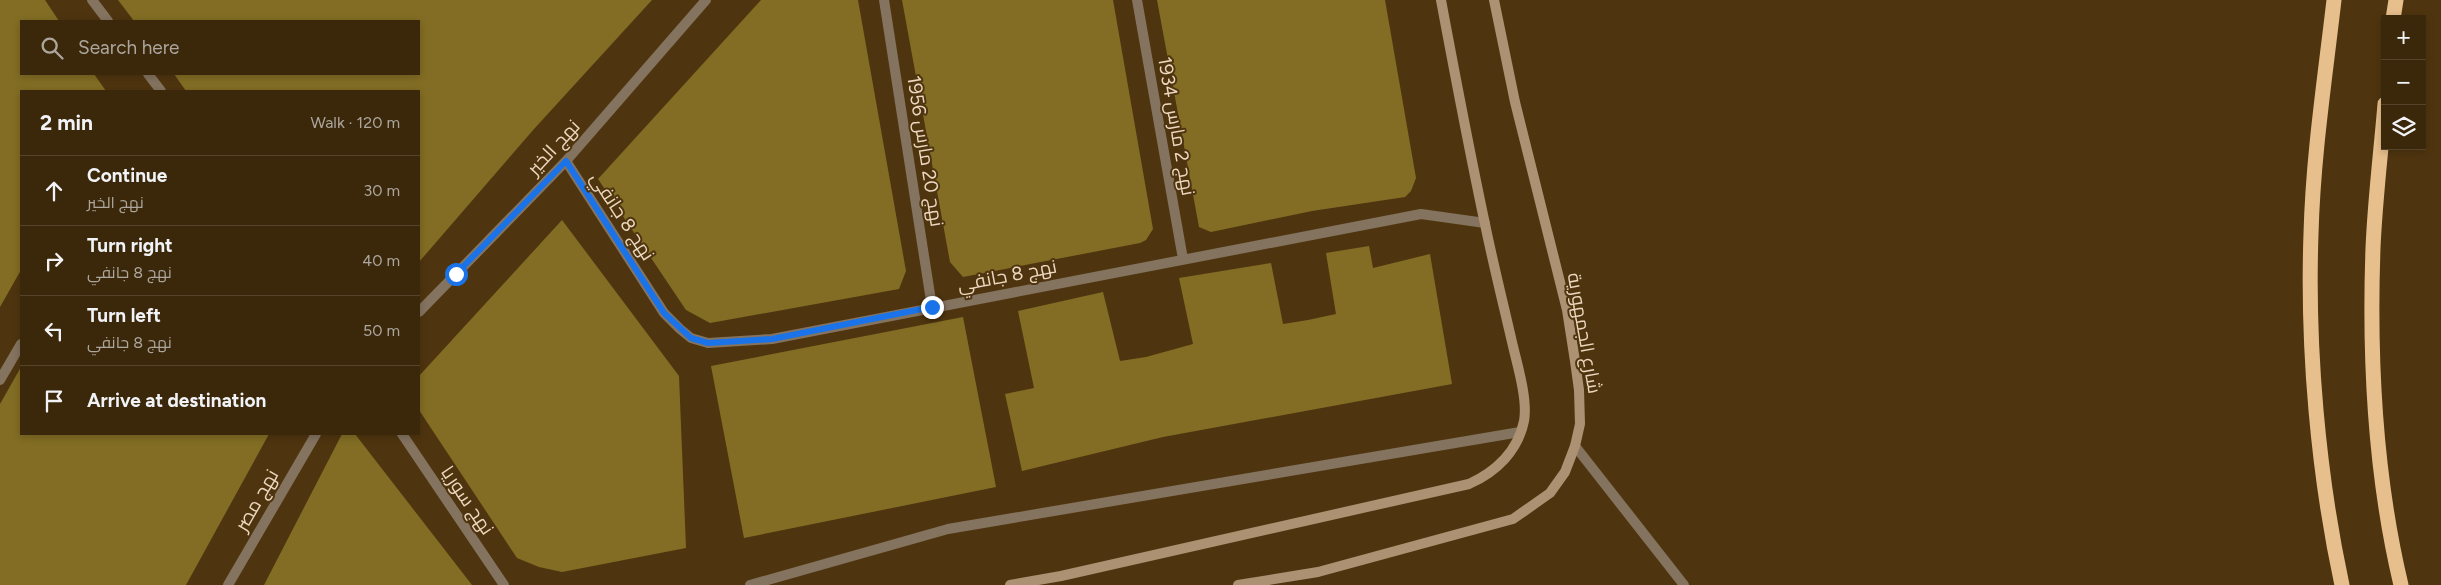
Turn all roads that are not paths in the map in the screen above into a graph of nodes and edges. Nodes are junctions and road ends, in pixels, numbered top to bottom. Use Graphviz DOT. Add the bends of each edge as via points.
graph roads {
  1 [pos="92,0"];
  2 [pos="706,0"];
  3 [pos="884,0"];
  4 [pos="1137,0"];
  5 [pos="1441,0"];
  6 [pos="1494,0"];
  7 [pos="2334,0"];
  8 [pos="2396,0"];
  9 [pos="2394,15"];
  10 [pos="107,20"];
  11 [pos="149,75"];
  12 [pos="160,90"];
  13 [pos="2385,105"];
  14 [pos="566,161"];
  15 [pos="1485,223"];
  16 [pos="1183,259"];
  17 [pos="932,307"];
  18 [pos="420,311"];
  19 [pos="20,346"];
  20 [pos="0,380"];
  21 [pos="1520,432"];
  22 [pos="315,435"];
  23 [pos="403,435"];
  24 [pos="1575,446"];
  25 [pos="228,585"];
  26 [pos="504,585"];
  27 [pos="750,585"];
  28 [pos="1010,585"];
  29 [pos="1238,585"];
  30 [pos="1684,585"];
  31 [pos="2342,585"];
  32 [pos="2401,585"];
  1 -- 10 [label="street"];
  2 -- 14 [label="street, نهج الخير"];
  3 -- 17 [label="street, نهج 20 مارس 1956"];
  4 -- 16 [label="street, نهج 2 مارس 1934"];
  5 -- 15 [label="street"];
  6 -- 24 [label="street, شارع الجمهورية" via="1567,310 1579,390 1580,424"];
  7 -- 31 [label="highway" via="2310,235 2312,359 2325,486"];
  8 -- 9 [label="highway"];
  11 -- 12 [label="street"];
  13 -- 32 [label="highway" via="2373,248 2374,387 2380,467 2392,550"];
  14 -- 17 [label="street, نهج 8 جانفي" via="664,313 691,338 708,343 772,339"];
  14 -- 18 [label="street, نهج الخير"];
  15 -- 16 [label="street, نهج 8 جانفي" via="1421,214"];
  15 -- 21 [label="street" via="1520,376 1524,419"];
  16 -- 17 [label="street, نهج 8 جانفي"];
  19 -- 20 [label="street"];
  21 -- 27 [label="street" via="948,529"];
  21 -- 28 [label="street" via="1497,468 1469,484"];
  22 -- 25 [label="street, نهج مصر"];
  23 -- 26 [label="street, نهج سوريا"];
  24 -- 29 [label="street, شارع الجمهورية" via="1565,472 1550,493 1513,519 1318,572"];
  24 -- 30 [label="street"];
}
